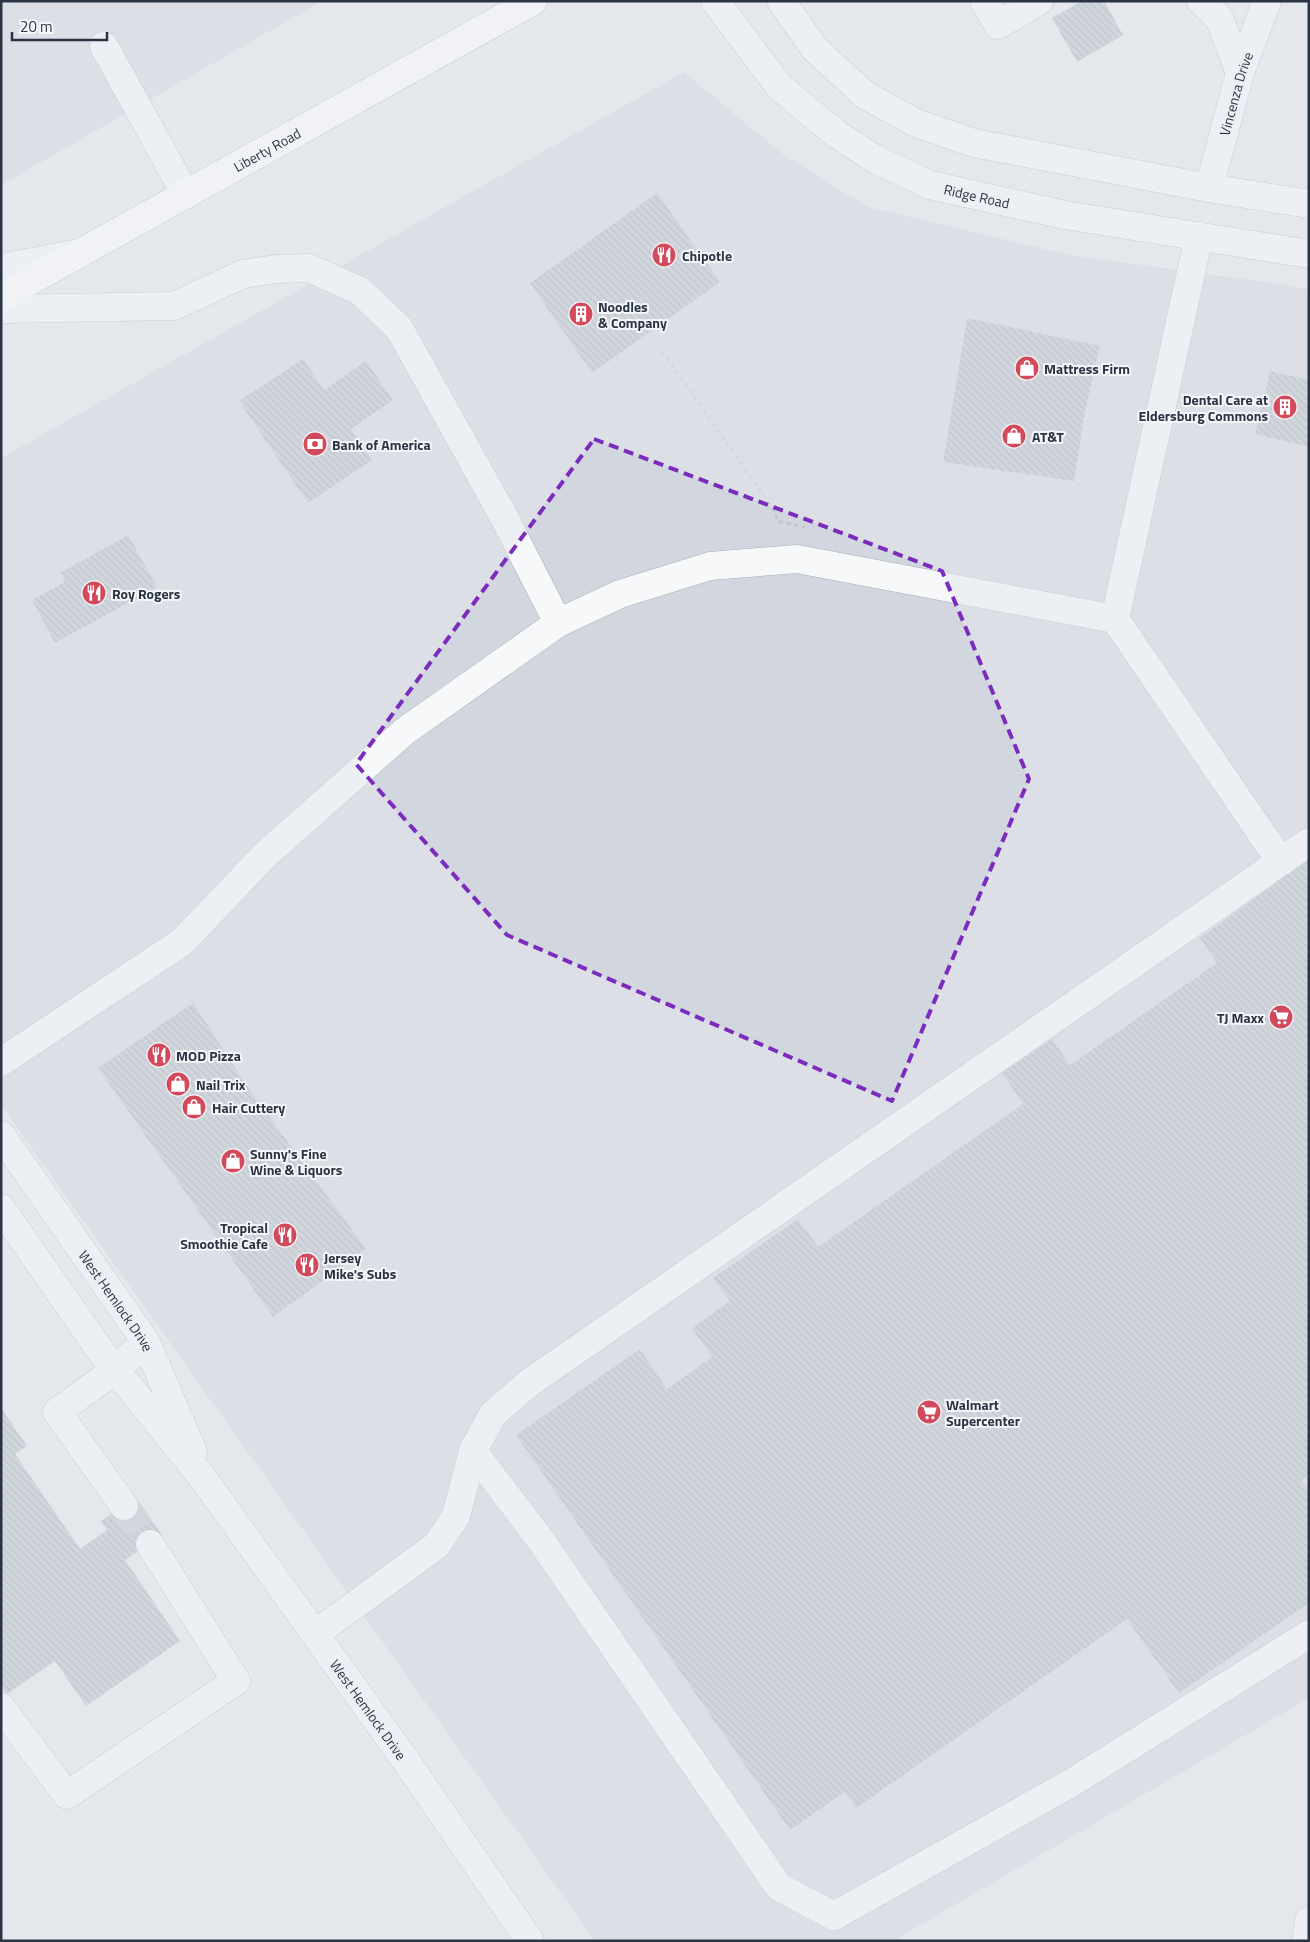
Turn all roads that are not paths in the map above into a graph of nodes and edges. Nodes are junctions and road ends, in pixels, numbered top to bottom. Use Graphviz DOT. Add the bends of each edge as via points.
graph roads {
  1 [pos="533,1"];
  2 [pos="715,1"];
  3 [pos="781,1"];
  4 [pos="984,1"];
  5 [pos="1039,1"];
  6 [pos="1201,1"];
  7 [pos="1267,1"];
  8 [pos="104,46"];
  9 [pos="1240,73"];
  10 [pos="1209,188"];
  11 [pos="186,195"];
  12 [pos="1309,204"];
  13 [pos="1199,236"];
  14 [pos="83,252"];
  15 [pos="1309,254"];
  16 [pos="1,268"];
  17 [pos="1,298"];
  18 [pos="1,308"];
  19 [pos="1115,619"];
  20 [pos="558,623"];
  21 [pos="1309,842"];
  22 [pos="1281,862"];
  23 [pos="1,1062"];
  24 [pos="1,1135"];
  25 [pos="1,1208"];
  26 [pos="146,1342"];
  27 [pos="115,1370"];
  28 [pos="473,1451"];
  29 [pos="206,1481"];
  30 [pos="124,1506"];
  31 [pos="150,1544"];
  32 [pos="315,1634"];
  33 [pos="1309,1634"];
  34 [pos="1,1707"];
  35 [pos="1309,1920"];
  36 [pos="530,1941"];
  37 [pos="1306,1941"];
  1 -- 11 [label="main road, Liberty Road"];
  2 -- 13 [label="street, Ridge Road" via="780,86 838,136 875,159 930,185 1065,215"];
  3 -- 10 [label="street" via="814,49 865,95 916,123 974,143"];
  4 -- 5 [label="street" via="998,24"];
  6 -- 9 [label="street" via="1219,18"];
  7 -- 9 [label="street, Vincenza Drive"];
  8 -- 11 [label="street"];
  9 -- 10 [label="street, Vincenza Drive"];
  10 -- 12 [label="street"];
  11 -- 14 [label="main road, Liberty Road"];
  13 -- 15 [label="street, Ridge Road"];
  13 -- 19 [label="street"];
  14 -- 16 [label="street"];
  14 -- 17 [label="main road, Liberty Road"];
  18 -- 20 [label="street" via="174,306 243,274 276,268 310,268 360,291 398,328 504,517"];
  19 -- 20 [label="street" via="797,558 710,566 620,594"];
  19 -- 22 [label="street"];
  20 -- 23 [label="street" via="405,731 266,854 182,942"];
  21 -- 22 [label="street"];
  22 -- 28 [label="street" via="529,1383 493,1414"];
  24 -- 26 [label="street, West Hemlock Drive"];
  25 -- 27 [label="street, West Hemlock Drive"];
  26 -- 27 [label="street"];
  26 -- 29 [label="street, West Hemlock Drive"];
  27 -- 29 [label="street, West Hemlock Drive"];
  27 -- 30 [label="street" via="57,1412"];
  28 -- 32 [label="street" via="456,1516 437,1545"];
  28 -- 33 [label="street" via="542,1542 779,1887 834,1916 1071,1783"];
  29 -- 32 [label="street, West Hemlock Drive"];
  31 -- 34 [label="street" via="236,1681 66,1795"];
  32 -- 36 [label="street, West Hemlock Drive"];
  35 -- 37 [label="street"];
}
